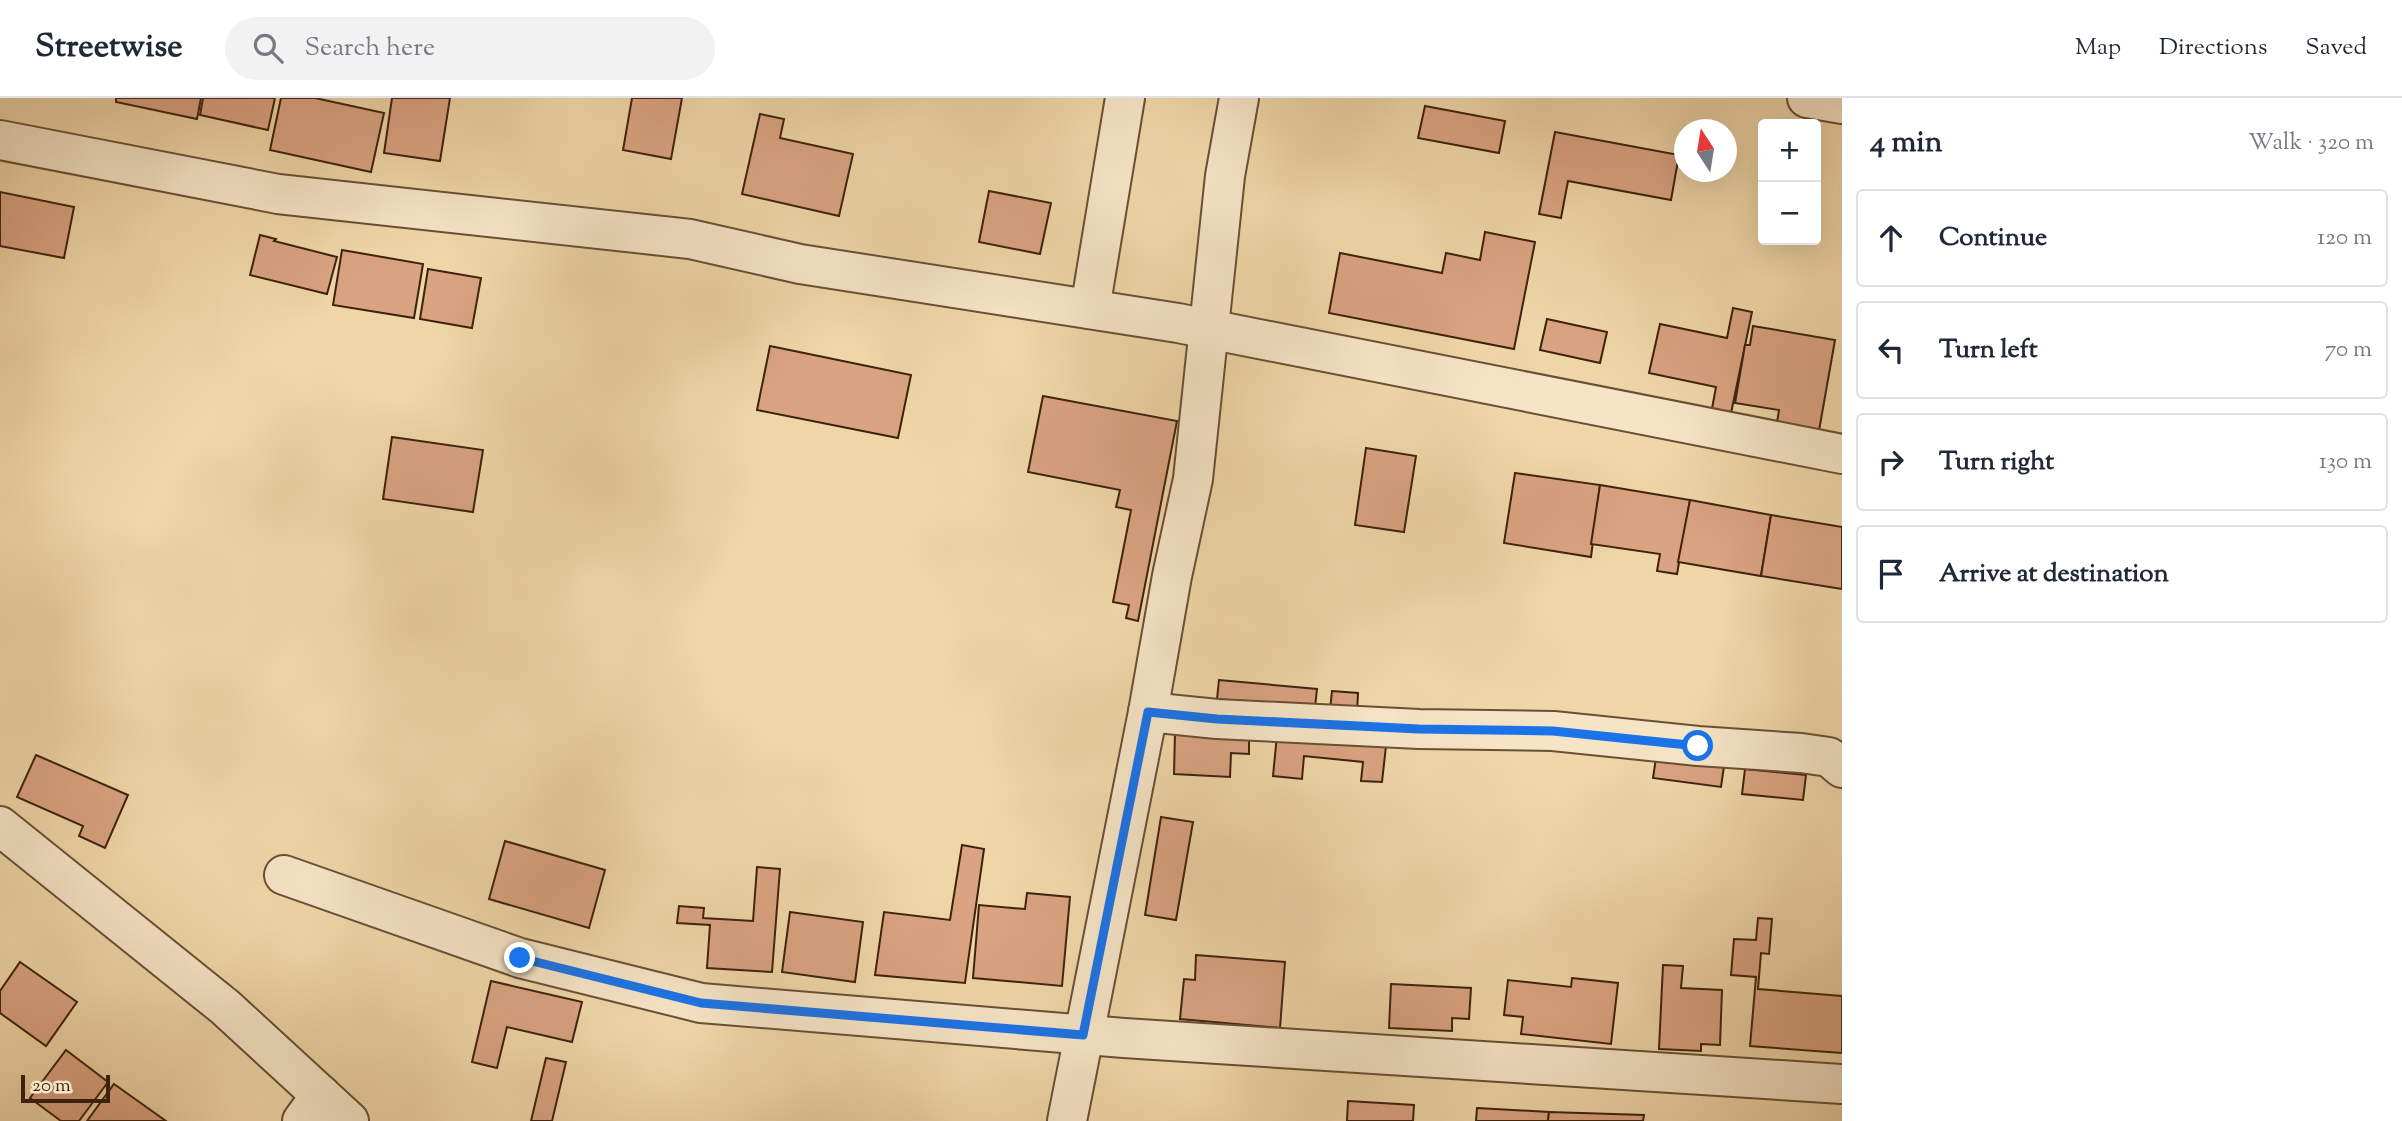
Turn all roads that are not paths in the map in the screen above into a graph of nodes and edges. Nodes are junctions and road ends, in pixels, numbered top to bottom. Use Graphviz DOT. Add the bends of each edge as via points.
graph roads {
  1 [pos="1125,98"];
  2 [pos="1239,98"];
  3 [pos="1807,98"];
  4 [pos="1842,104"];
  5 [pos="0,140"];
  6 [pos="1090,309"];
  7 [pos="1209,330"];
  8 [pos="1842,454"];
  9 [pos="1148,712"];
  10 [pos="1842,768"];
  11 [pos="0,826"];
  12 [pos="284,875"];
  13 [pos="1083,1035"];
  14 [pos="1842,1084"];
  15 [pos="312,1108"];
  16 [pos="349,1121"];
  17 [pos="1067,1121"];
  1 -- 6 [label="street"];
  2 -- 7 [label="street" via="1225,176"];
  3 -- 4 [label="street"];
  5 -- 6 [label="street" via="278,194 690,239 800,264"];
  6 -- 7 [label="street"];
  7 -- 8 [label="street"];
  7 -- 9 [label="street" via="1193,479"];
  9 -- 10 [label="street" via="1419,729 1553,731 1801,753 1829,757"];
  9 -- 13 [label="street"];
  11 -- 15 [label="street" via="225,1007"];
  12 -- 13 [label="street" via="520,958 701,1003"];
  13 -- 14 [label="street"];
  13 -- 17 [label="street"];
  15 -- 16 [label="street"];
}
